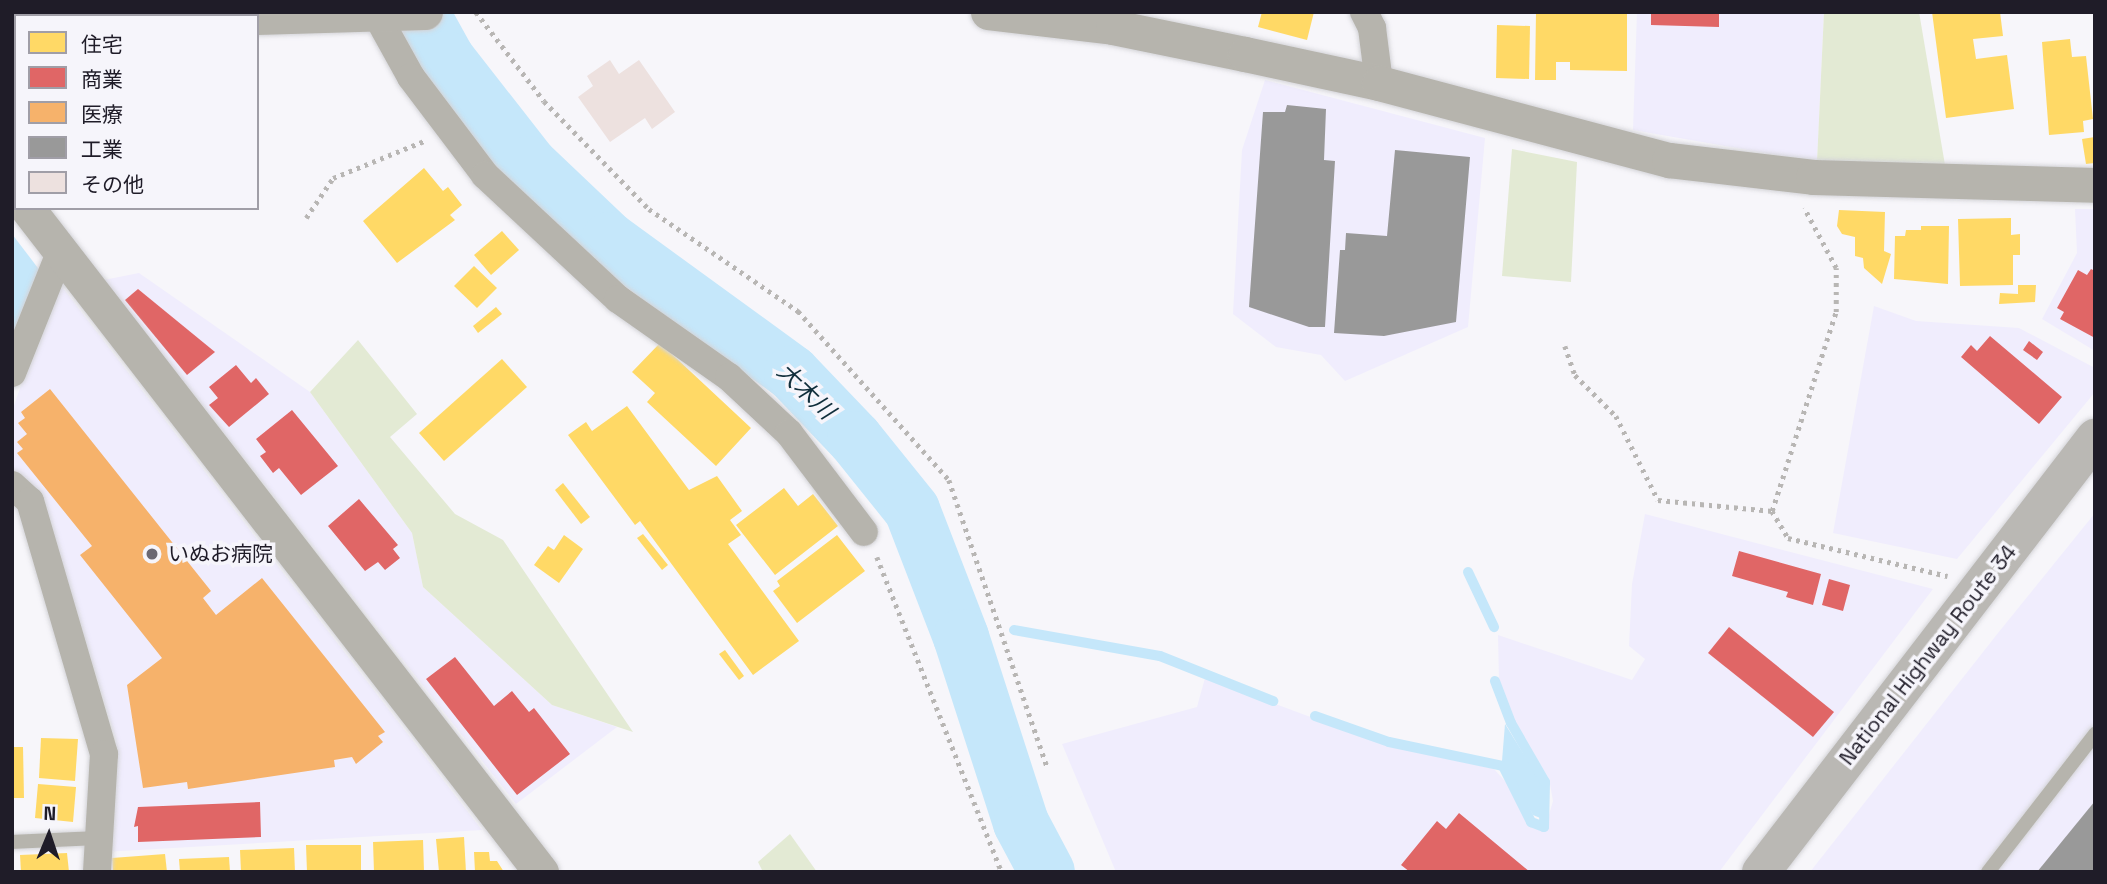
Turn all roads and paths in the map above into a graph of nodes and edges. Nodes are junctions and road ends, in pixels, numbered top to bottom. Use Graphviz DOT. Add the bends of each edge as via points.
graph roads {
  1 [pos="476,12"];
  2 [pos="988,12"];
  3 [pos="1364,12"];
  4 [pos="392,13"];
  5 [pos="259,17"];
  6 [pos="1379,83"];
  7 [pos="448,132"];
  8 [pos="2095,185"];
  9 [pos="1809,203"];
  10 [pos="28,210"];
  11 [pos="306,218"];
  12 [pos="60,253"];
  13 [pos="1566,346"];
  14 [pos="12,373"];
  15 [pos="2095,438"];
  16 [pos="12,485"];
  17 [pos="1772,511"];
  18 [pos="864,532"];
  19 [pos="1955,577"];
  20 [pos="2095,734"];
  21 [pos="1048,769"];
  22 [pos="96,838"];
  23 [pos="12,842"];
  24 [pos="97,872"];
  25 [pos="541,872"];
  26 [pos="1002,872"];
  27 [pos="1761,872"];
  28 [pos="1988,872"];
  1 -- 21 [label="path" via="544,101 649,209 798,311 949,480"];
  2 -- 6 [label="street" via="1113,27"];
  3 -- 6 [label="street" via="1372,28"];
  4 -- 5 [label="street"];
  4 -- 7 [label="street"];
  6 -- 8 [label="street" via="1669,160 1760,173"];
  7 -- 11 [label="path" via="333,178"];
  7 -- 18 [label="street" via="485,175 589,275 729,377 789,433"];
  9 -- 17 [label="path" via="1803,208 1836,268 1836,312"];
  10 -- 12 [label="street"];
  12 -- 14 [label="street"];
  12 -- 25 [label="street"];
  13 -- 17 [label="path" via="1575,375 1616,416 1658,500"];
  15 -- 27 [label="highway, National Highway Route 34"];
  16 -- 22 [label="street" via="30,501 104,754"];
  17 -- 19 [label="path" via="1788,538"];
  18 -- 26 [label="path" via="889,580 913,652"];
  20 -- 28 [label="lane"];
  22 -- 23 [label="lane"];
  22 -- 24 [label="street"];
}
